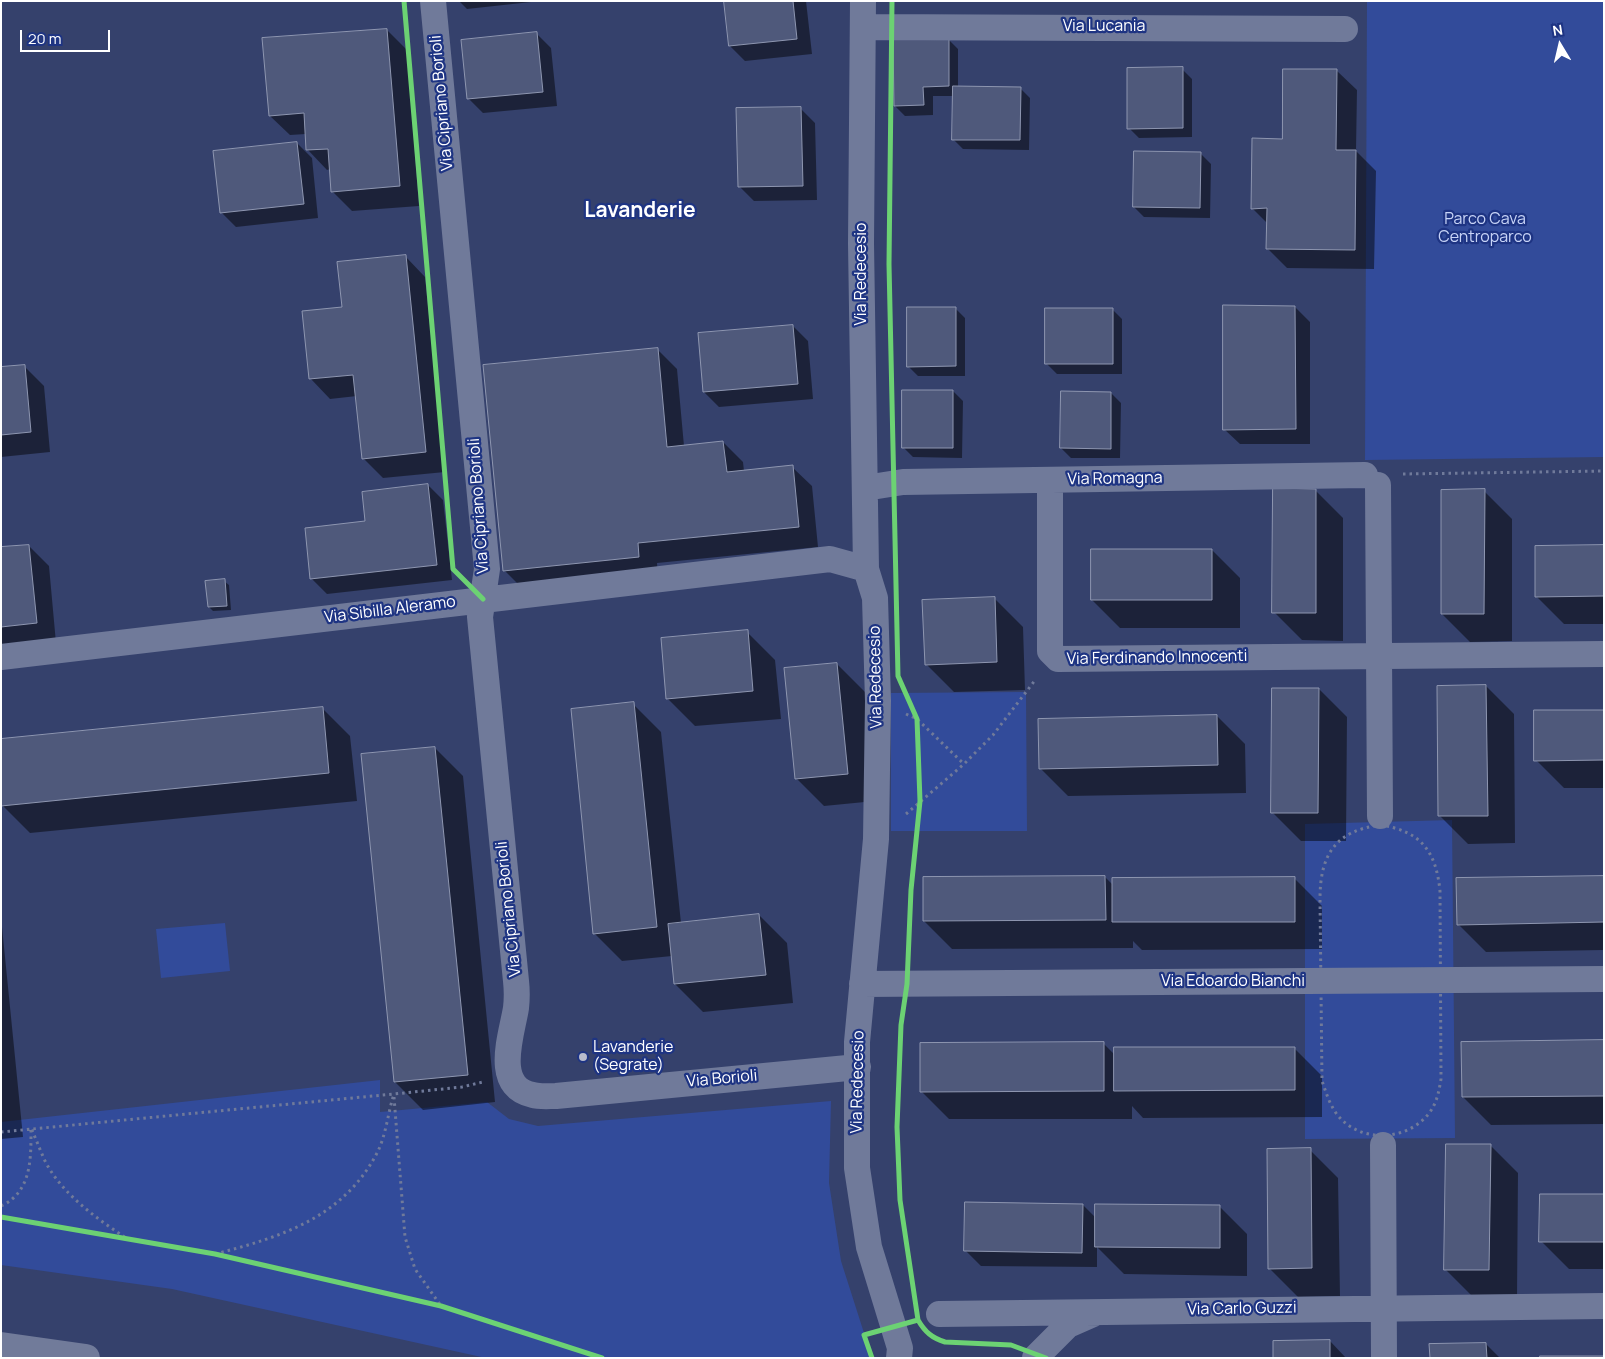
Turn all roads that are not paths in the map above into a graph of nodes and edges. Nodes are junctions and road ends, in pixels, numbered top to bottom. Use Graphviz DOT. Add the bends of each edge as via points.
graph roads {
  1 [pos="433,1"];
  2 [pos="863,1"];
  3 [pos="863,27"];
  4 [pos="1345,28"];
  5 [pos="1050,480"];
  6 [pos="865,488"];
  7 [pos="866,569"];
  8 [pos="483,599"];
  9 [pos="1604,654"];
  10 [pos="1380,656"];
  11 [pos="1,657"];
  12 [pos="1380,816"];
  13 [pos="1604,979"];
  14 [pos="862,984"];
  15 [pos="858,1067"];
  16 [pos="556,1096"];
  17 [pos="1383,1145"];
  18 [pos="1604,1306"];
  19 [pos="1384,1308"];
  20 [pos="1100,1310"];
  21 [pos="939,1314"];
  22 [pos="1,1346"];
  23 [pos="904,1355"];
  24 [pos="86,1358"];
  25 [pos="1035,1358"];
  26 [pos="1384,1358"];
  1 -- 8 [label="street, Via Cipriano Borioli" via="486,569"];
  2 -- 3 [label="street, Via Redecesio"];
  3 -- 4 [label="street, Via Lucania"];
  3 -- 6 [label="street, Via Redecesio" via="861,260"];
  5 -- 6 [label="street, Via Romagna" via="903,482"];
  5 -- 10 [label="street, Via Romagna" via="1372,480"];
  5 -- 10 [label="street, Via Ferdinando Innocenti" via="1050,648 1053,656 1061,659"];
  6 -- 7 [label="street, Via Redecesio"];
  7 -- 8 [label="street, Via Sibilla Aleramo" via="830,559"];
  7 -- 14 [label="street, Via Redecesio" via="875,598 878,701 876,839"];
  8 -- 11 [label="street, Via Sibilla Aleramo"];
  8 -- 16 [label="street, Via Cipriano Borioli" via="480,617 516,981 516,1006 507,1045 510,1075 516,1085 532,1095"];
  9 -- 10 [label="street, Via Ferdinando Innocenti"];
  10 -- 12 [label="street"];
  13 -- 14 [label="street, Via Edoardo Bianchi"];
  14 -- 15 [label="street, Via Redecesio"];
  15 -- 16 [label="street, Via Borioli"];
  15 -- 23 [label="street, Via Redecesio" via="857,1168 864,1223 874,1269"];
  17 -- 19 [label="street"];
  18 -- 19 [label="street, Via Carlo Guzzi"];
  19 -- 20 [label="street, Via Carlo Guzzi"];
  19 -- 26 [label="street"];
  20 -- 21 [label="street, Via Carlo Guzzi"];
  20 -- 25 [label="street, Via Carlo Guzzi" via="1068,1325"];
  22 -- 24 [label="highway"];
}
